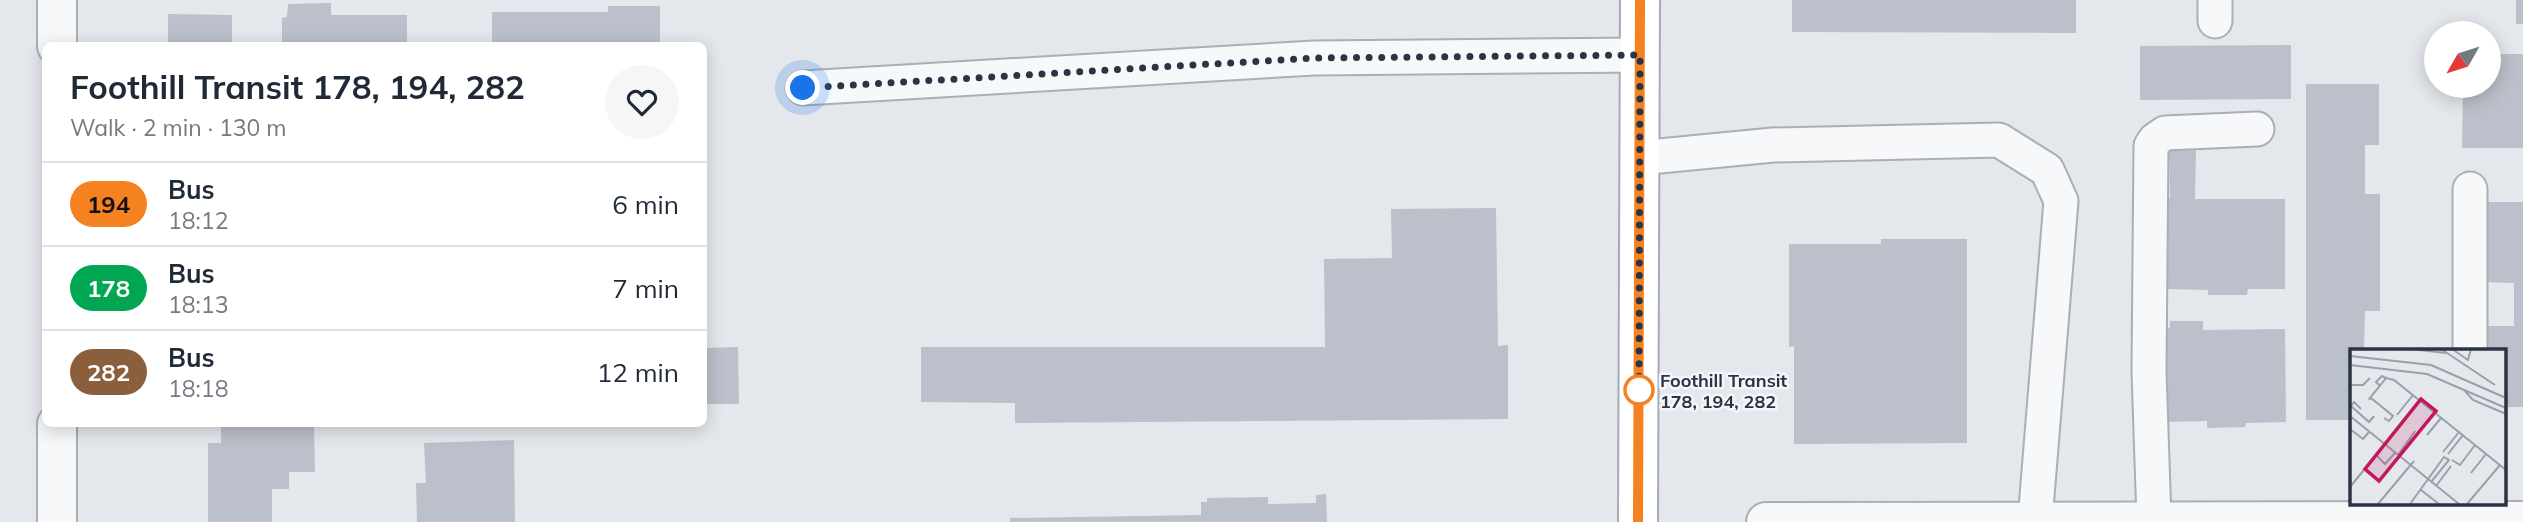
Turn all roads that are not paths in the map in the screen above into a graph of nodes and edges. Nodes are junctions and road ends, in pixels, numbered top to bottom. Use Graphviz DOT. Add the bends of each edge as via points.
graph roads {
  1 [pos="57,0"];
  2 [pos="1640,0"];
  3 [pos="57,42"];
  4 [pos="1640,55"];
  5 [pos="803,88"];
  6 [pos="2256,130"];
  7 [pos="1639,158"];
  8 [pos="2470,189"];
  9 [pos="2470,349"];
  10 [pos="57,427"];
  11 [pos="2462,512"];
  12 [pos="2154,520"];
  13 [pos="2035,521"];
  14 [pos="2265,521"];
  15 [pos="2523,521"];
  16 [pos="57,522"];
  17 [pos="1638,522"];
  18 [pos="1766,522"];
  1 -- 3 [label="street"];
  2 -- 4 [label="main road"];
  4 -- 5 [label="lane" via="1314,58"];
  4 -- 7 [label="main road"];
  6 -- 12 [label="lane" via="2165,133 2151,146 2149,371"];
  7 -- 13 [label="lane" via="1773,145 1999,140 2047,170 2061,201"];
  7 -- 17 [label="main road"];
  8 -- 9 [label="lane"];
  10 -- 16 [label="street"];
  11 -- 14 [label="street"];
  11 -- 15 [label="street"];
  12 -- 13 [label="street"];
  12 -- 14 [label="street"];
  13 -- 18 [label="street"];
}
